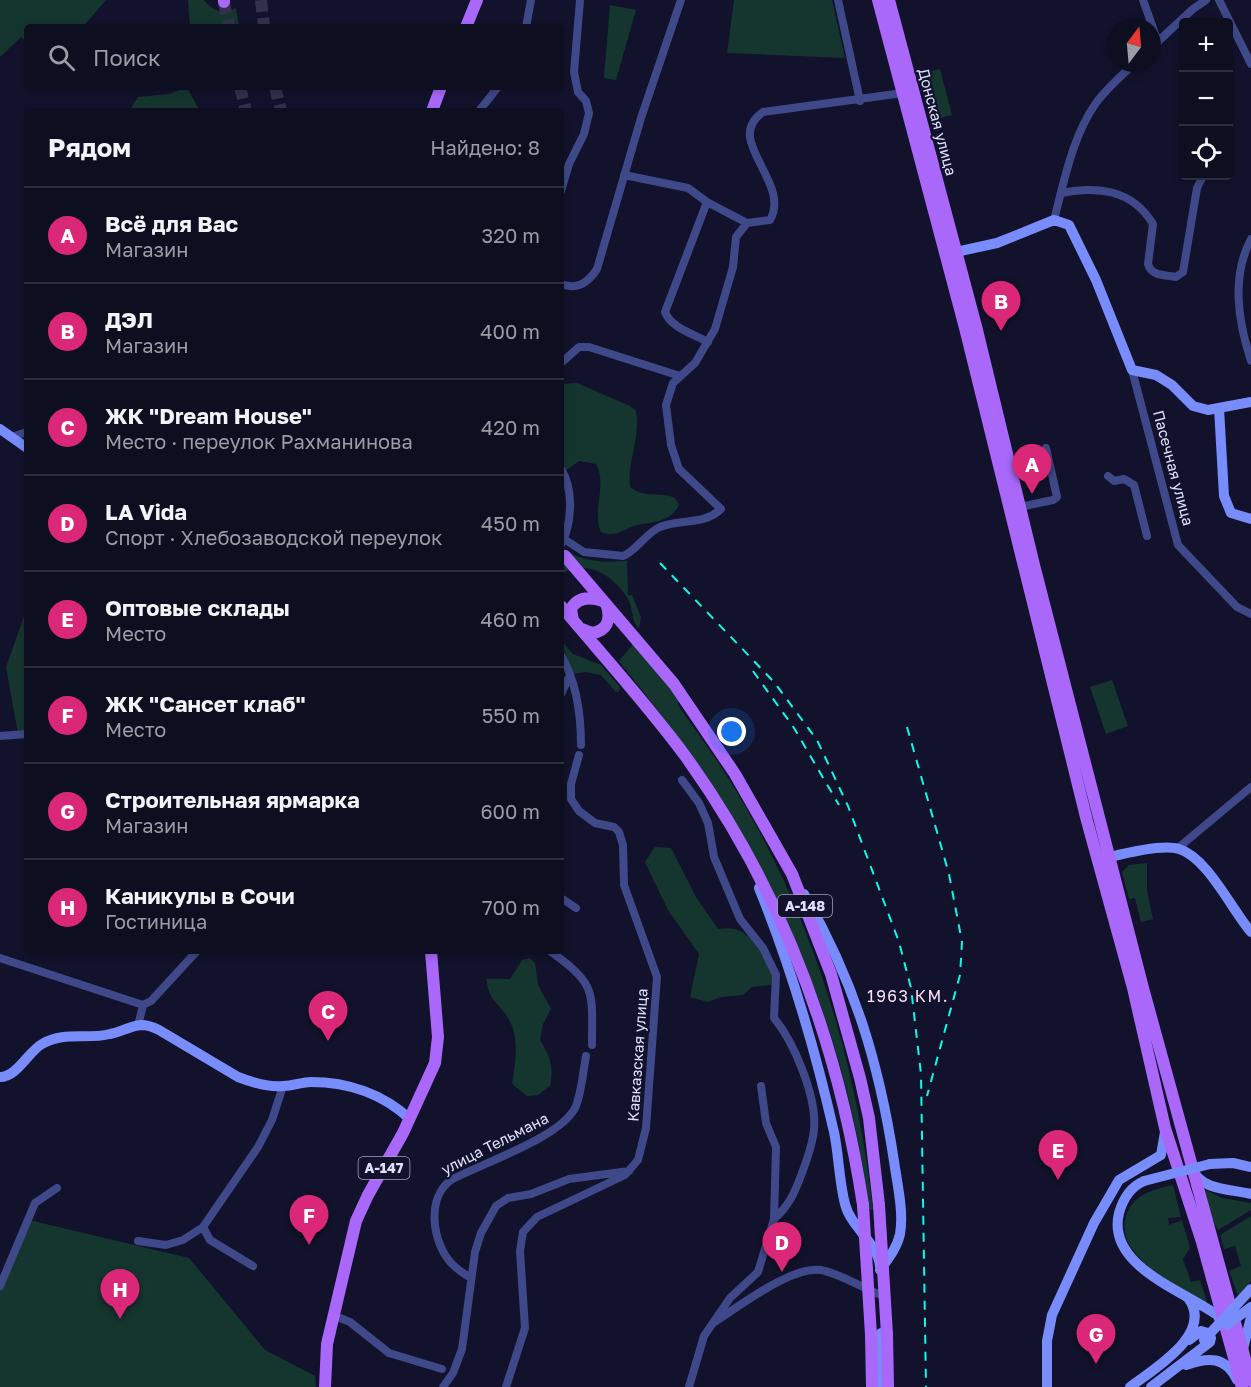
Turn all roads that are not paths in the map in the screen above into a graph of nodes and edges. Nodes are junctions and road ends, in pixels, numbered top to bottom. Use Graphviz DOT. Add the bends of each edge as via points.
graph roads {
  1 [pos="477,0"];
  2 [pos="531,0"];
  3 [pos="580,0"];
  4 [pos="681,0"];
  5 [pos="838,0"];
  6 [pos="878,0"];
  7 [pos="889,0"];
  8 [pos="1143,0"];
  9 [pos="1206,0"];
  10 [pos="1219,0"];
  11 [pos="1148,18"];
  12 [pos="467,24"];
  13 [pos="527,24"];
  14 [pos="1161,38"];
  15 [pos="1251,64"];
  16 [pos="1126,72"];
  17 [pos="440,90"];
  18 [pos="496,90"];
  19 [pos="903,93"];
  20 [pos="860,101"];
  21 [pos="433,108"];
  22 [pos="481,108"];
  23 [pos="624,175"];
  24 [pos="1201,180"];
  25 [pos="564,181"];
  26 [pos="1061,193"];
  27 [pos="707,202"];
  28 [pos="1054,220"];
  29 [pos="747,223"];
  30 [pos="1251,238"];
  31 [pos="950,253"];
  32 [pos="564,284"];
  33 [pos="708,342"];
  34 [pos="564,360"];
  35 [pos="1251,361"];
  36 [pos="1132,370"];
  37 [pos="680,376"];
  38 [pos="1251,402"];
  39 [pos="1220,408"];
  40 [pos="0,429"];
  41 [pos="24,433"];
  42 [pos="11,436"];
  43 [pos="24,446"];
  44 [pos="1046,448"];
  45 [pos="564,474"];
  46 [pos="1108,476"];
  47 [pos="1020,507"];
  48 [pos="1251,519"];
  49 [pos="1146,536"];
  50 [pos="564,543"];
  51 [pos="564,547"];
  52 [pos="564,548"];
  53 [pos="605,603"];
  54 [pos="564,609"];
  55 [pos="1251,614"];
  56 [pos="576,623"];
  57 [pos="564,662"];
  58 [pos="570,676"];
  59 [pos="564,688"];
  60 [pos="24,734"];
  61 [pos="0,736"];
  62 [pos="581,745"];
  63 [pos="579,755"];
  64 [pos="682,780"];
  65 [pos="1251,787"];
  66 [pos="1178,848"];
  67 [pos="744,849"];
  68 [pos="1110,857"];
  69 [pos="792,874"];
  70 [pos="564,900"];
  71 [pos="576,908"];
  72 [pos="1251,932"];
  73 [pos="194,954"];
  74 [pos="431,954"];
  75 [pos="554,954"];
  76 [pos="0,958"];
  77 [pos="143,1005"];
  78 [pos="138,1026"];
  79 [pos="592,1045"];
  80 [pos="586,1056"];
  81 [pos="1,1080"];
  82 [pos="282,1086"];
  83 [pos="761,1086"];
  84 [pos="410,1119"];
  85 [pos="1165,1128"];
  86 [pos="1192,1167"];
  87 [pos="1251,1167"];
  88 [pos="628,1171"];
  89 [pos="57,1188"];
  90 [pos="1251,1194"];
  91 [pos="774,1219"];
  92 [pos="203,1227"];
  93 [pos="138,1241"];
  94 [pos="880,1265"];
  95 [pos="253,1266"];
  96 [pos="471,1278"];
  97 [pos="0,1286"];
  98 [pos="1251,1289"];
  99 [pos="881,1295"];
  100 [pos="1186,1296"];
  101 [pos="1251,1307"];
  102 [pos="335,1316"];
  103 [pos="1251,1318"];
  104 [pos="710,1326"];
  105 [pos="1225,1330"];
  106 [pos="1204,1340"];
  107 [pos="1182,1346"];
  108 [pos="1244,1358"];
  109 [pos="442,1369"];
  110 [pos="1174,1370"];
  111 [pos="1251,1381"];
  112 [pos="325,1387"];
  113 [pos="443,1387"];
  114 [pos="506,1387"];
  115 [pos="689,1387"];
  116 [pos="872,1387"];
  117 [pos="882,1387"];
  118 [pos="888,1387"];
  119 [pos="1047,1387"];
  120 [pos="1130,1387"];
  121 [pos="1142,1387"];
  122 [pos="1151,1387"];
  123 [pos="1241,1387"];
  1 -- 12 [label="main road"];
  2 -- 13 [label="street"];
  3 -- 25 [label="street" via="574,72 578,92 589,113"];
  4 -- 23 [label="street"];
  5 -- 20 [label="street"];
  6 -- 19 [label="main road, Донская улица"];
  7 -- 31 [label="main road, Донская улица"];
  8 -- 11 [label="street"];
  9 -- 14 [label="street"];
  10 -- 15 [label="street"];
  16 -- 26 [label="street" via="1095,104 1071,158"];
  17 -- 21 [label="main road"];
  18 -- 22 [label="street"];
  19 -- 20 [label="street, Донская улица"];
  19 -- 31 [label="main road, Донская улица"];
  20 -- 29 [label="street, Донская улица" via="763,112 753,123 751,145 771,183 776,205 770,220"];
  23 -- 27 [label="street" via="688,188"];
  23 -- 32 [label="street" via="597,269 587,282"];
  24 -- 26 [label="street" via="1183,272 1176,277 1149,270 1153,224 1138,205 1106,190"];
  26 -- 28 [label="street"];
  27 -- 29 [label="street"];
  27 -- 33 [label="street" via="665,312 679,327"];
  28 -- 31 [label="main road" via="997,243"];
  28 -- 36 [label="main road, Пасечная улица" via="1069,225 1076,237"];
  29 -- 33 [label="street" via="736,237 732,273 716,329"];
  30 -- 35 [label="street" via="1237,282 1243,336"];
  31 -- 47 [label="main road"];
  31 -- 85 [label="main road"];
  33 -- 37 [label="street" via="695,363"];
  34 -- 37 [label="street" via="579,347 589,347"];
  36 -- 39 [label="main road, Пасечная улица" via="1156,375 1193,405 1208,410"];
  36 -- 55 [label="street, Пасечная улица" via="1178,545 1237,607"];
  37 -- 51 [label="street" via="669,389 666,405 674,457 684,476 721,509 703,521 661,527 645,535 623,556"];
  38 -- 39 [label="main road, Пасечная улица"];
  39 -- 48 [label="main road" via="1224,496 1231,513"];
  40 -- 42 [label="main road"];
  41 -- 42 [label="street"];
  42 -- 43 [label="main road"];
  44 -- 47 [label="street" via="1057,496"];
  45 -- 50 [label="street" via="569,501"];
  46 -- 49 [label="street" via="1134,485"];
  47 -- 68 [label="main road"];
  52 -- 53 [label="main road, А-148"];
  53 -- 56 [label="main road" via="588,598 577,602 571,609"];
  53 -- 56 [label="main road" via="609,620 601,630 588,633"];
  53 -- 69 [label="main road, А-148" via="698,718"];
  54 -- 56 [label="main road, А-148"];
  56 -- 67 [label="main road, А-148" via="686,757"];
  57 -- 58 [label="street"];
  58 -- 59 [label="street"];
  58 -- 62 [label="street" via="579,710"];
  60 -- 61 [label="street"];
  63 -- 88 [label="street, Кавказская улица" via="571,799 595,823 619,832 624,885 657,977 646,1128 641,1153"];
  64 -- 91 [label="street" via="708,823 714,857 740,919 763,948 776,975 774,1018 784,1030 808,1089 814,1124 810,1149 790,1203"];
  65 -- 66 [label="street"];
  66 -- 68 [label="main road"];
  66 -- 72 [label="main road" via="1206,871"];
  67 -- 94 [label="main road, А-148" via="778,934 810,1036 834,1135 845,1205"];
  67 -- 116 [label="main road, А-148, bridge" via="779,916 816,1004 846,1107 863,1205"];
  68 -- 86 [label="main road"];
  69 -- 94 [label="main road, А-148" via="817,917 863,1017 887,1118 900,1222 896,1247"];
  69 -- 118 [label="main road, А-148, bridge" via="831,974 868,1118 879,1205"];
  70 -- 71 [label="street"];
  73 -- 77 [label="street"];
  74 -- 84 [label="main road, А-147" via="438,1048"];
  75 -- 79 [label="street" via="586,982 592,1002"];
  76 -- 77 [label="street"];
  77 -- 78 [label="street"];
  78 -- 81 [label="main road" via="110,1034 50,1040"];
  78 -- 82 [label="main road" via="159,1030 238,1077"];
  80 -- 96 [label="street, улица Тельмана" via="578,1100 566,1120 539,1138 451,1180 441,1189 435,1207 438,1238 451,1263"];
  82 -- 84 [label="main road" via="325,1082 366,1091 395,1105"];
  82 -- 92 [label="street" via="265,1135"];
  83 -- 91 [label="street" via="766,1123 776,1147"];
  84 -- 102 [label="main road, А-147" via="361,1209"];
  85 -- 105 [label="main road" via="1203,1242"];
  85 -- 119 [label="main road" via="1161,1155 1132,1170 1115,1186 1052,1315 1047,1341"];
  86 -- 90 [label="main road" via="1205,1183"];
  86 -- 108 [label="main road"];
  87 -- 100 [label="main road, bridge" via="1210,1164 1144,1181 1124,1199 1117,1227 1123,1250 1137,1264"];
  88 -- 96 [label="street" via="578,1177 503,1201 490,1213 481,1233"];
  88 -- 114 [label="street" via="622,1178 580,1195 528,1224 523,1232 520,1251 524,1337"];
  89 -- 97 [label="street" via="35,1203"];
  91 -- 104 [label="street" via="758,1272 730,1298"];
  92 -- 93 [label="street" via="166,1245"];
  92 -- 95 [label="street" via="210,1239"];
  94 -- 99 [label="main road"];
  96 -- 113 [label="street" via="462,1349"];
  98 -- 106 [label="main road, bridge"];
  99 -- 104 [label="street" via="825,1270 809,1269"];
  99 -- 117 [label="main road"];
  100 -- 105 [label="main road" via="1217,1315"];
  100 -- 107 [label="main road" via="1196,1317"];
  101 -- 106 [label="main road, bridge"];
  102 -- 109 [label="street" via="350,1322 389,1353"];
  102 -- 112 [label="main road, А-147" via="327,1344"];
  103 -- 108 [label="main road" via="1244,1337"];
  104 -- 115 [label="street"];
  105 -- 123 [label="main road"];
  106 -- 121 [label="main road"];
  107 -- 110 [label="main road" via="1201,1331 1210,1335 1210,1342"];
  107 -- 120 [label="main road"];
  108 -- 111 [label="main road"];
  110 -- 122 [label="main road"];
  110 -- 123 [label="main road" via="1204,1359 1219,1361 1230,1367"];
}
